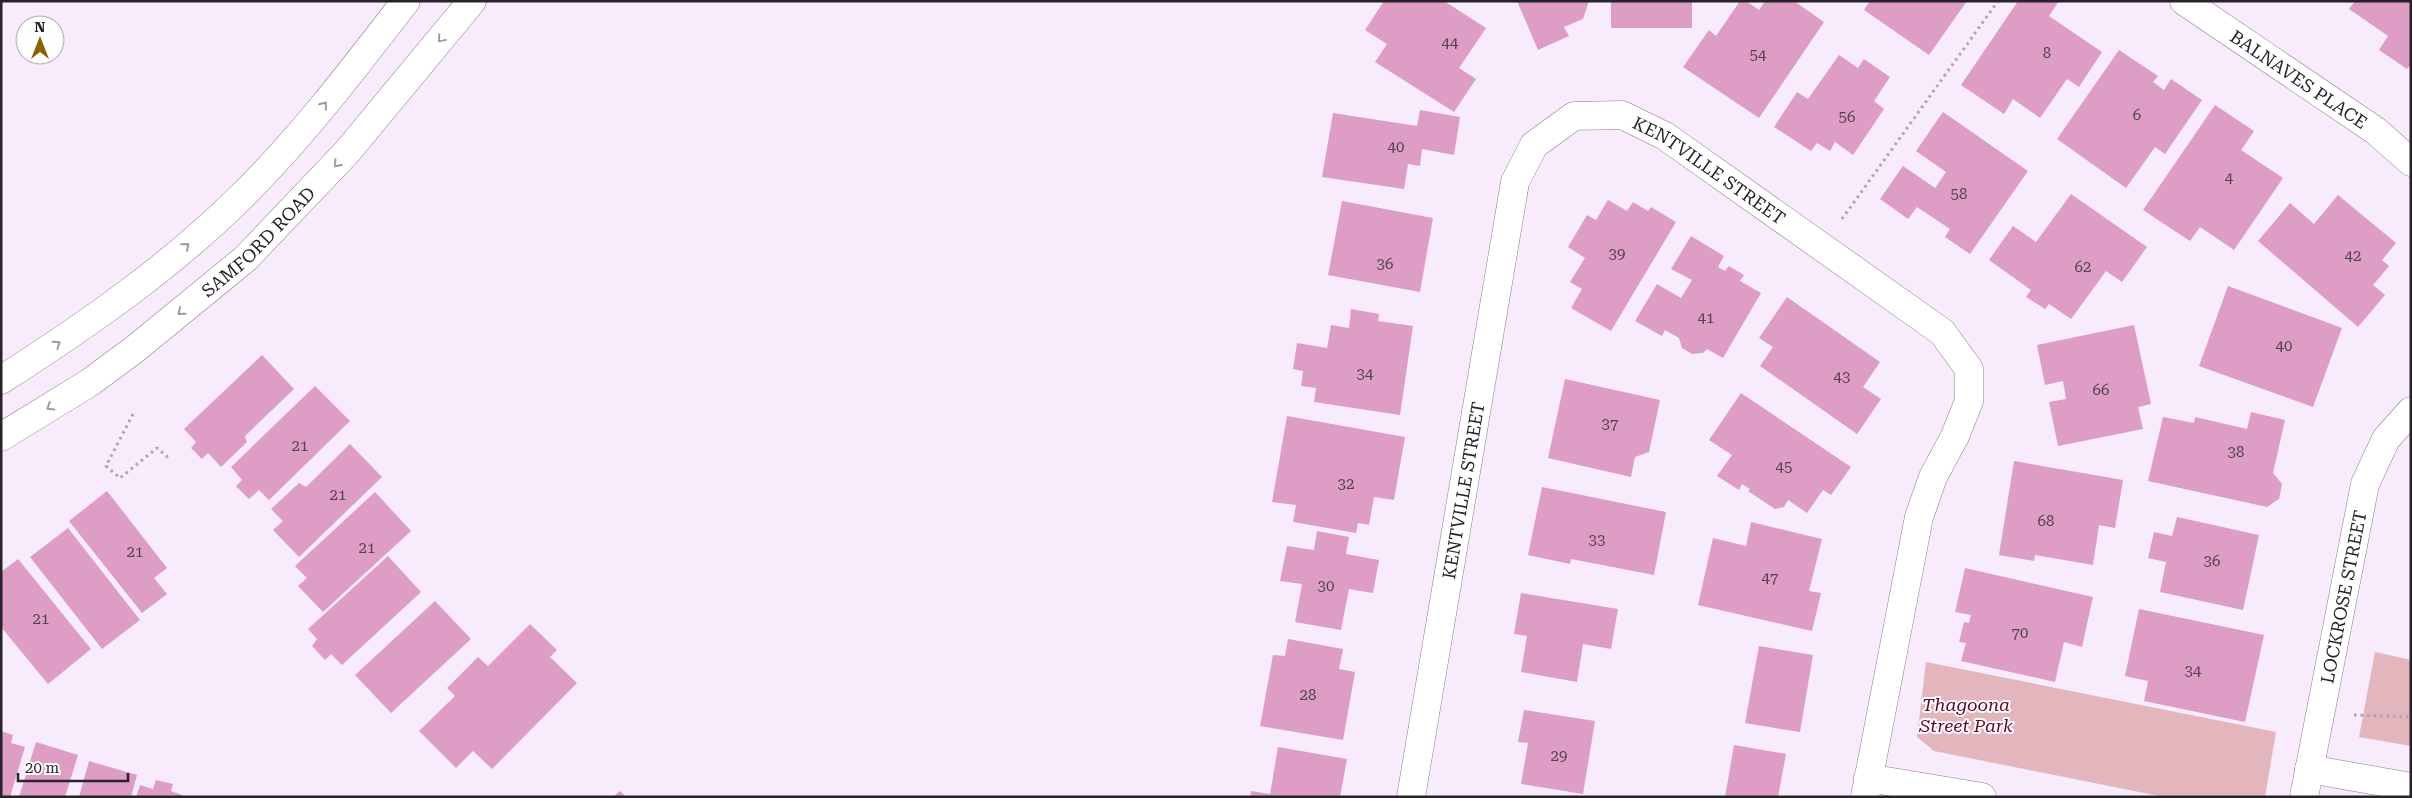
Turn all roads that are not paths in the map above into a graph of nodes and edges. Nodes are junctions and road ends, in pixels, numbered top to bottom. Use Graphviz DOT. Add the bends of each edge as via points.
graph roads {
  1 [pos="406,1"];
  2 [pos="472,1"];
  3 [pos="2184,1"];
  4 [pos="2411,162"];
  5 [pos="1,380"];
  6 [pos="2411,411"];
  7 [pos="1,437"];
  8 [pos="2310,769"];
  9 [pos="1866,787"];
  10 [pos="2411,787"];
  11 [pos="1411,797"];
  12 [pos="1982,797"];
  13 [pos="2304,797"];
  5 -- 1 [label="street, one-way" via="119,302 244,194 307,125"];
  2 -- 7 [label="street, SAMFORD ROAD, one-way" via="347,152 245,259 89,383"];
  3 -- 4 [label="street, BALNAVES PLACE" via="2376,131"];
  6 -- 8 [label="street, LOCKROSE STREET" via="2386,439 2365,484"];
  8 -- 10 [label="street"];
  8 -- 13 [label="street, LOCKROSE STREET"];
  9 -- 11 [label="street, KENTVILLE STREET" via="1919,517 1933,476 1955,436 1969,401 1969,369 1942,332 1665,136 1622,115 1574,116 1534,145 1515,182"];
  9 -- 12 [label="street"];
}
